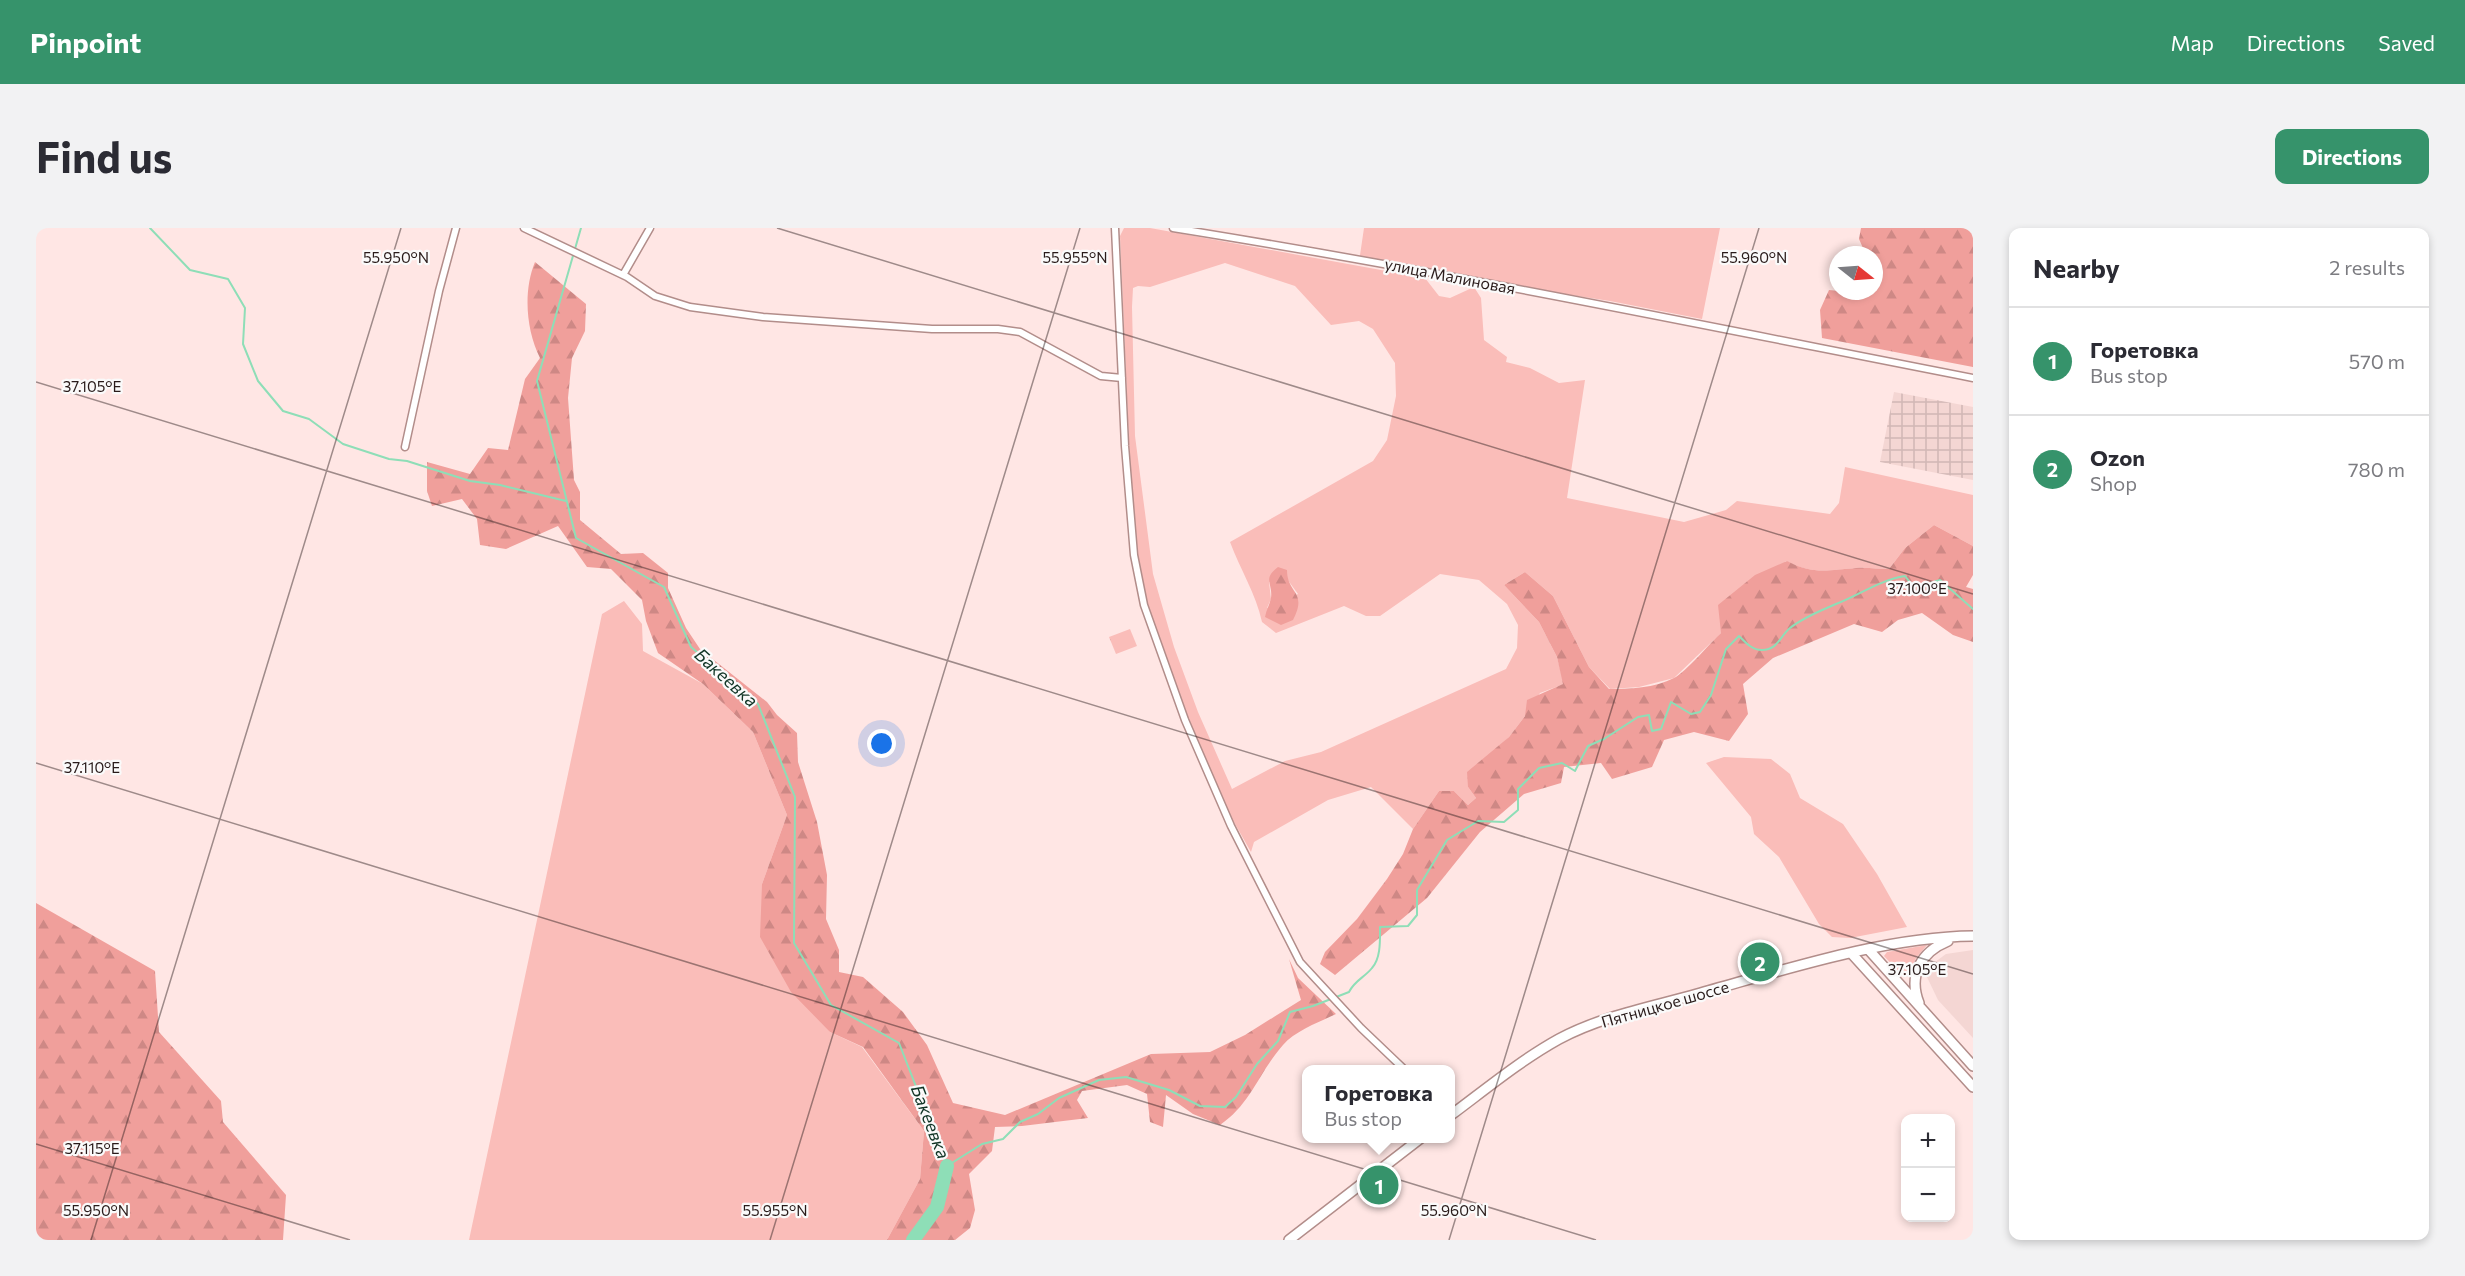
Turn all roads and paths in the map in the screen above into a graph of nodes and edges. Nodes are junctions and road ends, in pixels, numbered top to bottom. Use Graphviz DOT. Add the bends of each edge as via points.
graph roads {
  1 [pos="456,228"];
  2 [pos="524,228"];
  3 [pos="650,228"];
  4 [pos="1115,228"];
  5 [pos="1173,228"];
  6 [pos="622,275"];
  7 [pos="1122,378"];
  8 [pos="1973,378"];
  9 [pos="405,447"];
  10 [pos="1960,936"];
  11 [pos="1973,936"];
  12 [pos="1868,949"];
  13 [pos="1852,954"];
  14 [pos="1920,1008"];
  15 [pos="1400,1065"];
  16 [pos="1973,1065"];
  17 [pos="1973,1087"];
  18 [pos="1455,1112"];
  19 [pos="1415,1143"];
  20 [pos="1289,1240"];
  1 -- 9 [label="street"];
  2 -- 6 [label="street"];
  3 -- 6 [label="street"];
  4 -- 7 [label="street"];
  5 -- 8 [label="street, улица Малиновая" via="1369,261"];
  6 -- 7 [label="street" via="655,296 690,307 932,329 1020,332 1101,376"];
  7 -- 15 [label="street" via="1136,564 1144,605 1185,720 1231,826 1300,962"];
  10 -- 11 [label="main road, Пятницкое шоссе"];
  10 -- 12 [label="main road, Пятницкое шоссе"];
  10 -- 14 [label="main road" via="1938,945 1920,963 1914,977 1914,992"];
  12 -- 13 [label="main road, Пятницкое шоссе"];
  12 -- 14 [label="main road"];
  13 -- 17 [label="main road"];
  13 -- 18 [label="main road, Пятницкое шоссе" via="1631,1012 1581,1029 1544,1048"];
  14 -- 16 [label="main road"];
  19 -- 20 [label="main road"];
}
